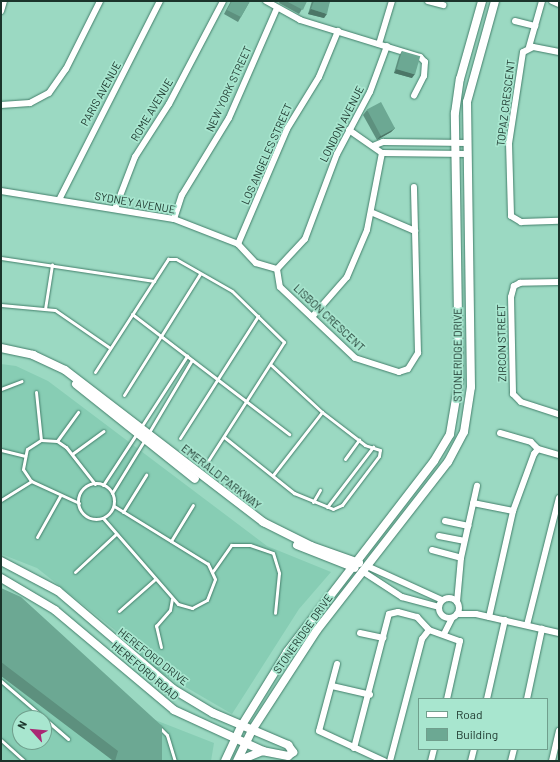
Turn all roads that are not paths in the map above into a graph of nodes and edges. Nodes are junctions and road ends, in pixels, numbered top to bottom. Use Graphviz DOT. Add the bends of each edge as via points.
graph roads {
  1 [pos="4,1"];
  2 [pos="100,1"];
  3 [pos="160,1"];
  4 [pos="223,1"];
  5 [pos="266,1"];
  6 [pos="392,1"];
  7 [pos="428,1"];
  8 [pos="482,1"];
  9 [pos="495,1"];
  10 [pos="542,1"];
  11 [pos="552,1"];
  12 [pos="559,4"];
  13 [pos="443,5"];
  14 [pos="277,8"];
  15 [pos="1,11"];
  16 [pos="515,21"];
  17 [pos="535,26"];
  18 [pos="338,31"];
  19 [pos="379,44"];
  20 [pos="387,46"];
  21 [pos="529,47"];
  22 [pos="559,52"];
  23 [pos="414,96"];
  24 [pos="1,105"];
  25 [pos="349,130"];
  26 [pos="456,143"];
  27 [pos="467,143"];
  28 [pos="373,146"];
  29 [pos="382,153"];
  30 [pos="456,153"];
  31 [pos="467,154"];
  32 [pos="414,187"];
  33 [pos="1,191"];
  34 [pos="60,198"];
  35 [pos="115,209"];
  36 [pos="373,213"];
  37 [pos="174,219"];
  38 [pos="559,221"];
  39 [pos="415,231"];
  40 [pos="238,244"];
  41 [pos="1,258"];
  42 [pos="52,264"];
  43 [pos="277,268"];
  44 [pos="200,274"];
  45 [pos="154,281"];
  46 [pos="559,282"];
  47 [pos="1,305"];
  48 [pos="45,308"];
  49 [pos="132,314"];
  50 [pos="258,316"];
  51 [pos="312,317"];
  52 [pos="161,336"];
  53 [pos="1,348"];
  54 [pos="110,348"];
  55 [pos="1,353"];
  56 [pos="187,356"];
  57 [pos="192,360"];
  58 [pos="271,365"];
  59 [pos="95,372"];
  60 [pos="218,379"];
  61 [pos="22,381"];
  62 [pos="1,389"];
  63 [pos="36,392"];
  64 [pos="124,394"];
  65 [pos="247,401"];
  66 [pos="78,412"];
  67 [pos="322,412"];
  68 [pos="559,414"];
  69 [pos="104,431"];
  70 [pos="138,431"];
  71 [pos="500,433"];
  72 [pos="289,434"];
  73 [pos="146,437"];
  74 [pos="224,437"];
  75 [pos="180,438"];
  76 [pos="41,440"];
  77 [pos="359,440"];
  78 [pos="57,441"];
  79 [pos="372,447"];
  80 [pos="538,449"];
  81 [pos="1,450"];
  82 [pos="72,454"];
  83 [pos="559,455"];
  84 [pos="25,456"];
  85 [pos="345,459"];
  86 [pos="208,461"];
  87 [pos="146,475"];
  88 [pos="273,475"];
  89 [pos="31,481"];
  90 [pos="94,484"];
  91 [pos="103,485"];
  92 [pos="477,486"];
  93 [pos="320,490"];
  94 [pos="112,493"];
  95 [pos="60,496"];
  96 [pos="559,498"];
  97 [pos="1,500"];
  98 [pos="313,502"];
  99 [pos="78,503"];
  100 [pos="473,503"];
  101 [pos="114,506"];
  102 [pos="193,506"];
  103 [pos="326,507"];
  104 [pos="513,511"];
  105 [pos="123,512"];
  106 [pos="103,518"];
  107 [pos="446,521"];
  108 [pos="468,526"];
  109 [pos="116,534"];
  110 [pos="439,536"];
  111 [pos="38,537"];
  112 [pos="171,541"];
  113 [pos="464,541"];
  114 [pos="432,550"];
  115 [pos="461,558"];
  116 [pos="1,561"];
  117 [pos="353,564"];
  118 [pos="364,569"];
  119 [pos="213,571"];
  120 [pos="75,572"];
  121 [pos="1,578"];
  122 [pos="154,580"];
  123 [pos="456,587"];
  124 [pos="172,599"];
  125 [pos="446,599"];
  126 [pos="458,603"];
  127 [pos="439,608"];
  128 [pos="119,611"];
  129 [pos="275,613"];
  130 [pos="476,614"];
  131 [pos="442,616"];
  132 [pos="455,616"];
  133 [pos="489,617"];
  134 [pos="505,620"];
  135 [pos="528,625"];
  136 [pos="446,627"];
  137 [pos="542,628"];
  138 [pos="429,630"];
  139 [pos="360,633"];
  140 [pos="559,633"];
  141 [pos="444,634"];
  142 [pos="383,638"];
  143 [pos="161,647"];
  144 [pos="337,664"];
  145 [pos="1,681"];
  146 [pos="332,686"];
  147 [pos="370,695"];
  148 [pos="447,698"];
  149 [pos="487,698"];
  150 [pos="527,698"];
  151 [pos="35,710"];
  152 [pos="152,721"];
  153 [pos="52,725"];
  154 [pos="242,725"];
  155 [pos="252,730"];
  156 [pos="559,731"];
  157 [pos="68,739"];
  158 [pos="1,740"];
  159 [pos="235,740"];
  160 [pos="245,744"];
  161 [pos="354,748"];
  162 [pos="434,750"];
  163 [pos="474,750"];
  164 [pos="514,750"];
  165 [pos="263,751"];
  166 [pos="288,756"];
  167 [pos="24,761"];
  168 [pos="175,761"];
  169 [pos="225,761"];
  170 [pos="238,761"];
  171 [pos="384,761"];
  172 [pos="390,761"];
  173 [pos="431,761"];
  174 [pos="471,761"];
  175 [pos="511,761"];
  176 [pos="552,761"];
  1 -- 15 [label="street"];
  2 -- 24 [label="street" via="66,69 49,92 30,103"];
  3 -- 34 [label="street, PARIS AVENUE"];
  4 -- 35 [label="street, ROME AVENUE" via="169,104 135,156"];
  5 -- 14 [label="street"];
  6 -- 19 [label="street"];
  7 -- 13 [label="street"];
  8 -- 26 [label="street, STONERIDGE DRIVE" via="460,79"];
  9 -- 27 [label="street, STONERIDGE DRIVE" via="467,102"];
  10 -- 17 [label="street"];
  11 -- 12 [label="street"];
  14 -- 18 [label="street"];
  14 -- 37 [label="street, NEW YORK STREET" via="228,118 182,195"];
  16 -- 17 [label="street"];
  17 -- 21 [label="street"];
  18 -- 19 [label="street"];
  18 -- 40 [label="street, LOS ANGELES STREET" via="319,77 287,129"];
  19 -- 20 [label="street"];
  20 -- 23 [label="street" via="425,62 424,76"];
  20 -- 25 [label="street, LONDON AVENUE" via="370,92"];
  21 -- 22 [label="street"];
  21 -- 38 [label="street, TOPAZ CRESCENT" via="522,56 510,137 510,211 517,221"];
  25 -- 28 [label="street"];
  25 -- 43 [label="street, LONDON AVENUE" via="320,194 305,239"];
  26 -- 27 [label="street"];
  26 -- 28 [label="street" via="383,142"];
  26 -- 30 [label="street, STONERIDGE DRIVE"];
  27 -- 31 [label="street, STONERIDGE DRIVE"];
  28 -- 29 [label="street"];
  29 -- 30 [label="street"];
  29 -- 36 [label="street"];
  30 -- 31 [label="street"];
  30 -- 117 [label="street, STONERIDGE DRIVE" via="459,381 455,419 434,461"];
  31 -- 118 [label="street, STONERIDGE DRIVE" via="471,387 468,418 448,462"];
  32 -- 39 [label="street, LISBON CRESCENT"];
  33 -- 34 [label="street, SYDNEY AVENUE"];
  34 -- 35 [label="street, SYDNEY AVENUE"];
  35 -- 37 [label="street, SYDNEY AVENUE"];
  36 -- 39 [label="street"];
  36 -- 51 [label="street" via="346,277"];
  37 -- 40 [label="street, SYDNEY AVENUE"];
  39 -- 51 [label="street, LISBON CRESCENT" via="418,353 412,366 399,372 359,360"];
  40 -- 43 [label="street, SYDNEY AVENUE" via="256,263"];
  41 -- 42 [label="lane"];
  42 -- 45 [label="lane"];
  42 -- 48 [label="lane"];
  43 -- 51 [label="street, LISBON CRESCENT" via="280,287"];
  44 -- 45 [label="lane" via="171,258"];
  44 -- 50 [label="lane" via="232,291"];
  44 -- 52 [label="lane"];
  45 -- 49 [label="lane"];
  46 -- 68 [label="street, ZIRCON STREET" via="517,284 512,304 514,394 521,402"];
  47 -- 48 [label="lane"];
  48 -- 54 [label="lane" via="59,312"];
  49 -- 52 [label="lane"];
  49 -- 54 [label="lane"];
  50 -- 58 [label="lane" via="284,339"];
  50 -- 60 [label="lane"];
  52 -- 56 [label="lane"];
  52 -- 64 [label="lane"];
  53 -- 70 [label="street, EMERALD PARKWAY" via="33,355 59,366"];
  54 -- 59 [label="lane"];
  55 -- 70 [label="street, EMERALD PARKWAY" via="26,356 56,370"];
  56 -- 57 [label="lane"];
  56 -- 70 [label="lane"];
  57 -- 60 [label="lane"];
  57 -- 73 [label="lane"];
  58 -- 65 [label="lane"];
  58 -- 67 [label="lane"];
  60 -- 65 [label="lane"];
  60 -- 75 [label="lane"];
  61 -- 62 [label="lane"];
  63 -- 76 [label="lane"];
  65 -- 72 [label="lane"];
  65 -- 74 [label="lane"];
  66 -- 78 [label="lane"];
  67 -- 77 [label="lane"];
  67 -- 88 [label="lane"];
  69 -- 82 [label="lane"];
  70 -- 73 [label="street, EMERALD PARKWAY"];
  70 -- 91 [label="lane"];
  71 -- 80 [label="street" via="531,442"];
  73 -- 94 [label="lane"];
  73 -- 117 [label="street, EMERALD PARKWAY" via="275,536"];
  74 -- 86 [label="lane"];
  74 -- 88 [label="lane"];
  76 -- 78 [label="lane"];
  76 -- 84 [label="lane" via="31,445"];
  77 -- 79 [label="lane"];
  77 -- 85 [label="lane"];
  78 -- 82 [label="lane"];
  79 -- 103 [label="lane"];
  79 -- 103 [label="lane" via="380,454 342,505 336,509"];
  80 -- 83 [label="street"];
  80 -- 104 [label="street"];
  81 -- 84 [label="lane"];
  82 -- 90 [label="lane"];
  84 -- 89 [label="lane" via="23,469"];
  87 -- 105 [label="lane"];
  88 -- 98 [label="lane"];
  89 -- 95 [label="lane"];
  89 -- 97 [label="lane"];
  90 -- 91 [label="lane"];
  90 -- 99 [label="lane" via="81,492"];
  91 -- 94 [label="lane"];
  92 -- 100 [label="street"];
  93 -- 98 [label="lane"];
  94 -- 101 [label="lane"];
  95 -- 99 [label="lane"];
  95 -- 111 [label="lane"];
  96 -- 135 [label="street"];
  98 -- 103 [label="lane"];
  99 -- 106 [label="lane" via="88,517"];
  100 -- 104 [label="street"];
  100 -- 108 [label="street"];
  101 -- 105 [label="lane"];
  101 -- 106 [label="lane"];
  102 -- 112 [label="lane"];
  104 -- 133 [label="street"];
  105 -- 112 [label="lane"];
  106 -- 109 [label="lane"];
  107 -- 108 [label="street"];
  108 -- 113 [label="street"];
  109 -- 120 [label="lane"];
  109 -- 122 [label="lane"];
  110 -- 113 [label="street"];
  112 -- 119 [label="lane"];
  113 -- 115 [label="street"];
  114 -- 115 [label="street"];
  115 -- 123 [label="street"];
  116 -- 154 [label="street, HEREFORD DRIVE" via="58,591 173,689"];
  117 -- 118 [label="street, EMERALD PARKWAY"];
  117 -- 154 [label="street, STONERIDGE DRIVE" via="287,652"];
  118 -- 125 [label="street, EMERALD PARKWAY"];
  118 -- 127 [label="street, EMERALD PARKWAY" via="402,597"];
  118 -- 155 [label="street, STONERIDGE DRIVE" via="316,630"];
  119 -- 124 [label="lane" via="214,588 203,604 184,607"];
  119 -- 129 [label="lane" via="231,545 250,544 273,553 279,573"];
  121 -- 159 [label="street, HEREFORD ROAD" via="56,610 174,710"];
  122 -- 124 [label="lane"];
  122 -- 128 [label="lane"];
  123 -- 125 [label="street"];
  123 -- 126 [label="street"];
  124 -- 143 [label="lane" via="170,610 156,626"];
  125 -- 126 [label="street, EMERALD PARKWAY"];
  125 -- 127 [label="street"];
  126 -- 130 [label="street"];
  126 -- 132 [label="street"];
  127 -- 131 [label="street"];
  130 -- 132 [label="street"];
  130 -- 133 [label="street"];
  131 -- 132 [label="street"];
  131 -- 136 [label="street"];
  132 -- 136 [label="street"];
  133 -- 134 [label="street"];
  134 -- 135 [label="street"];
  134 -- 149 [label="street"];
  135 -- 137 [label="street"];
  136 -- 141 [label="street"];
  137 -- 140 [label="street"];
  137 -- 150 [label="street"];
  138 -- 141 [label="street"];
  138 -- 142 [label="street" via="417,617 395,611 388,617"];
  138 -- 172 [label="street" via="422,639"];
  139 -- 142 [label="street"];
  141 -- 148 [label="street" via="460,641"];
  142 -- 147 [label="street"];
  144 -- 146 [label="street"];
  145 -- 151 [label="lane"];
  146 -- 147 [label="street"];
  146 -- 161 [label="street" via="318,729 324,735"];
  147 -- 161 [label="street"];
  152 -- 168 [label="lane" via="167,736"];
  153 -- 157 [label="lane"];
  154 -- 155 [label="street, HEREFORD DRIVE"];
  154 -- 159 [label="street, STONERIDGE DRIVE"];
  155 -- 160 [label="street, STONERIDGE DRIVE"];
  155 -- 166 [label="street, HEREFORD DRIVE" via="292,747 293,752"];
  156 -- 176 [label="street"];
  158 -- 167 [label="lane"];
  159 -- 160 [label="street, HEREFORD ROAD"];
  159 -- 169 [label="street, STONERIDGE DRIVE"];
  160 -- 165 [label="street, HEREFORD ROAD"];
  160 -- 170 [label="street, STONERIDGE DRIVE"];
  161 -- 171 [label="street"];
  162 -- 173 [label="street"];
  163 -- 174 [label="street"];
  164 -- 175 [label="street"];
  165 -- 166 [label="street, HEREFORD ROAD"];
  165 -- 170 [label="street"];
}
